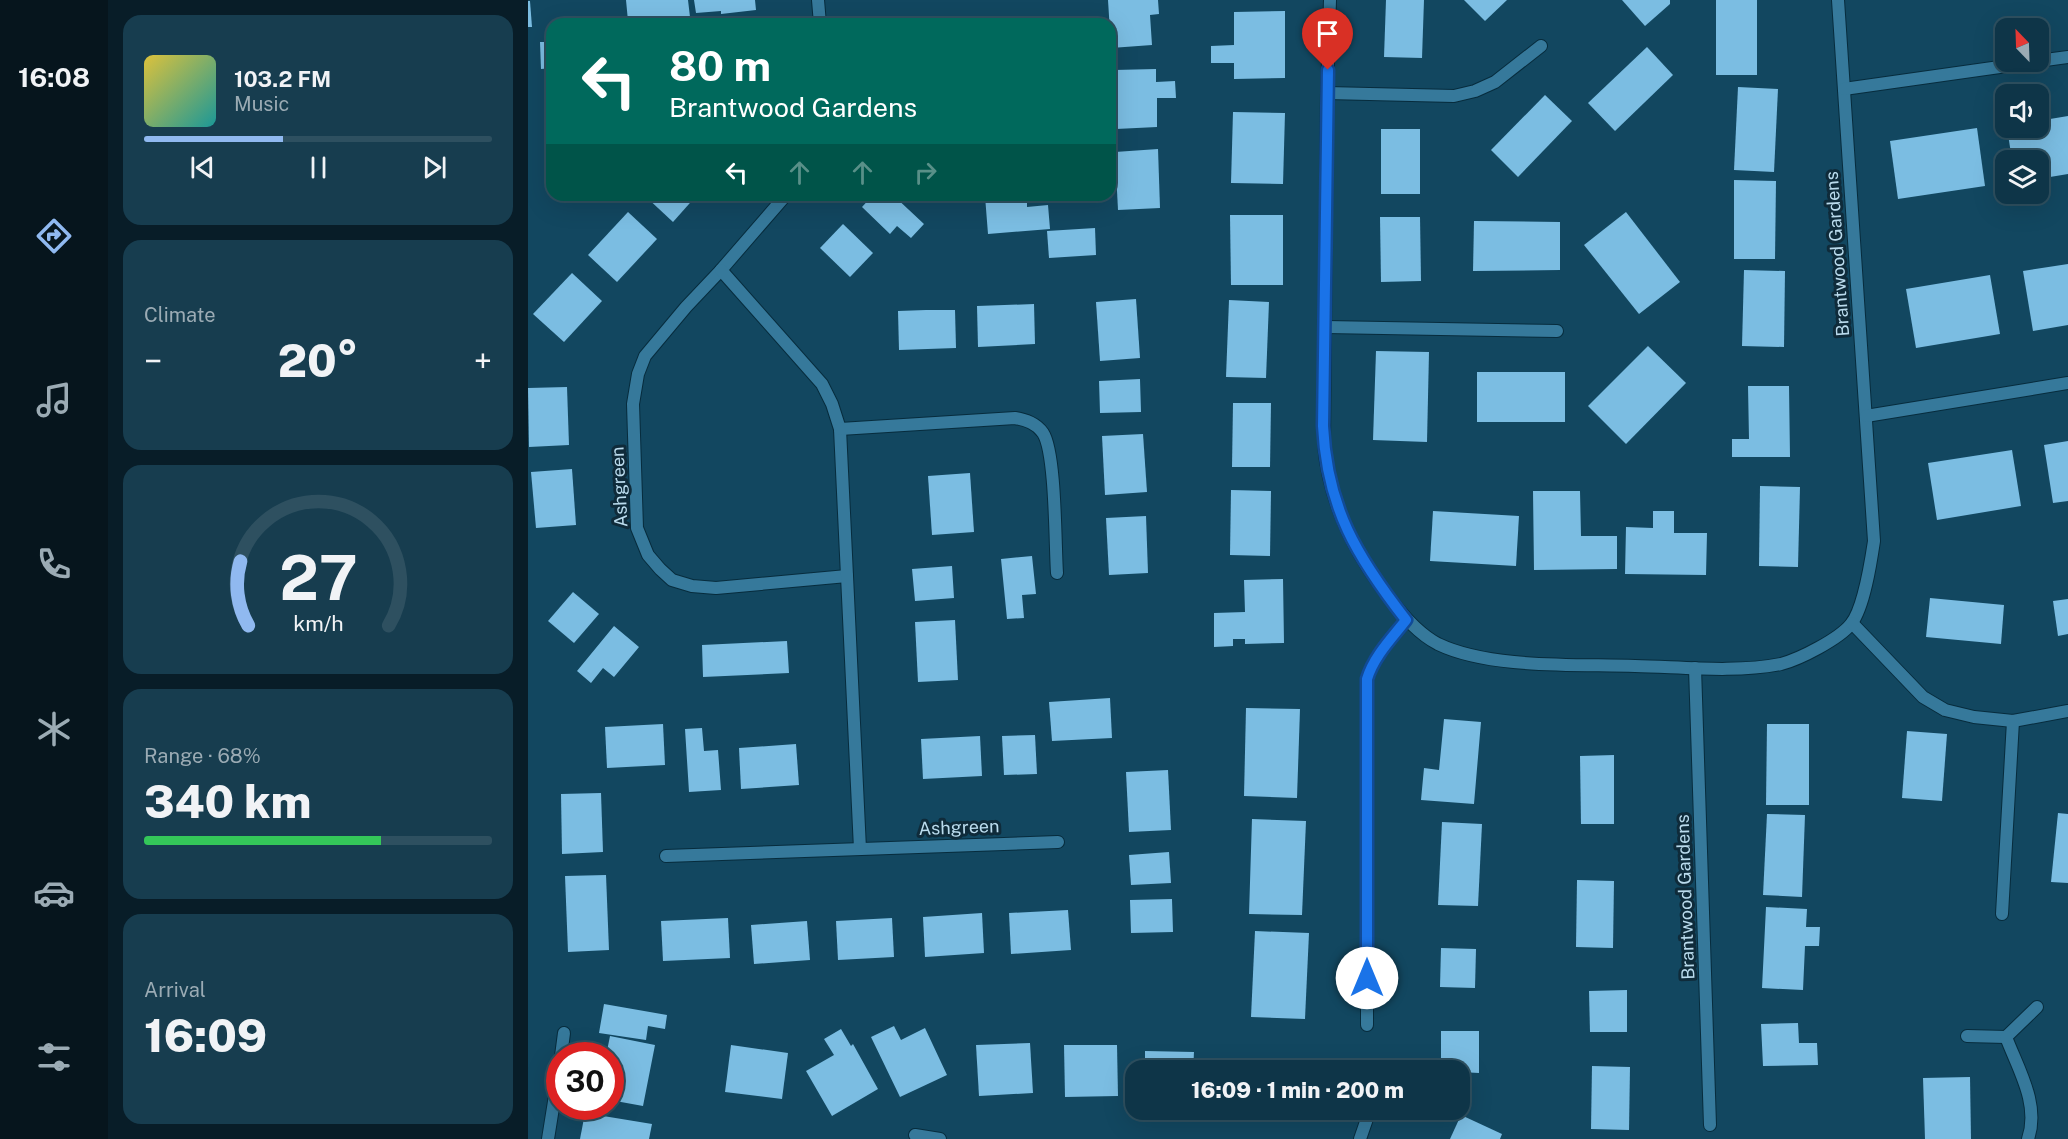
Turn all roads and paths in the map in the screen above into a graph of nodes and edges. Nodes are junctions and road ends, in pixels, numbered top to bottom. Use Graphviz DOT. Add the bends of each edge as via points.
graph roads {
  1 [pos="818,0"];
  2 [pos="1330,0"];
  3 [pos="1838,0"];
  4 [pos="820,18"];
  5 [pos="1541,46"];
  6 [pos="2068,57"];
  7 [pos="2049,59"];
  8 [pos="1995,67"];
  9 [pos="1844,89"];
  10 [pos="1327,93"];
  11 [pos="781,201"];
  12 [pos="721,270"];
  13 [pos="1326,327"];
  14 [pos="1557,331"];
  15 [pos="2068,383"];
  16 [pos="1866,416"];
  17 [pos="840,429"];
  18 [pos="1057,573"];
  19 [pos="847,576"];
  20 [pos="1406,620"];
  21 [pos="1852,623"];
  22 [pos="1695,668"];
  23 [pos="2068,711"];
  24 [pos="2013,722"];
  25 [pos="1058,842"];
  26 [pos="860,849"];
  27 [pos="666,856"];
  28 [pos="2002,915"];
  29 [pos="2037,1007"];
  30 [pos="1367,1025"];
  31 [pos="564,1033"];
  32 [pos="1967,1036"];
  33 [pos="2006,1037"];
  34 [pos="563,1042"];
  35 [pos="552,1120"];
  36 [pos="1366,1120"];
  37 [pos="1710,1125"];
  38 [pos="915,1136"];
  39 [pos="549,1139"];
  40 [pos="940,1139"];
  41 [pos="1360,1139"];
  42 [pos="2028,1139"];
  1 -- 4 [label="street"];
  2 -- 10 [label="street"];
  3 -- 9 [label="street, Brantwood Gardens"];
  5 -- 10 [label="street" via="1495,82 1454,96"];
  6 -- 7 [label="street"];
  8 -- 9 [label="street"];
  9 -- 16 [label="street, Brantwood Gardens"];
  10 -- 13 [label="street"];
  11 -- 12 [label="street, Ashgreen"];
  12 -- 17 [label="street" via="822,384"];
  12 -- 19 [label="street, Ashgreen" via="656,342 638,374 633,404 637,528 641,541 648,555 672,580 692,586 716,588"];
  13 -- 14 [label="street"];
  13 -- 20 [label="street" via="1324,445 1336,501 1362,560"];
  15 -- 16 [label="street"];
  16 -- 21 [label="street, Brantwood Gardens" via="1874,541 1863,595"];
  17 -- 18 [label="street" via="1015,418 1035,425 1044,434 1050,456"];
  17 -- 19 [label="street"];
  19 -- 26 [label="street"];
  20 -- 22 [label="street" via="1437,643 1486,658"];
  20 -- 30 [label="street" via="1374,662 1367,679"];
  21 -- 22 [label="street" via="1828,642 1782,663"];
  21 -- 24 [label="street" via="1923,697 1945,710"];
  22 -- 37 [label="street, Brantwood Gardens"];
  23 -- 24 [label="street"];
  24 -- 28 [label="street"];
  25 -- 26 [label="street, Ashgreen"];
  26 -- 27 [label="street, Ashgreen"];
  29 -- 33 [label="street"];
  31 -- 34 [label="street"];
  32 -- 33 [label="street"];
  33 -- 42 [label="street" via="2032,1107"];
  35 -- 39 [label="street"];
  36 -- 41 [label="street"];
  38 -- 40 [label="street"];
}
